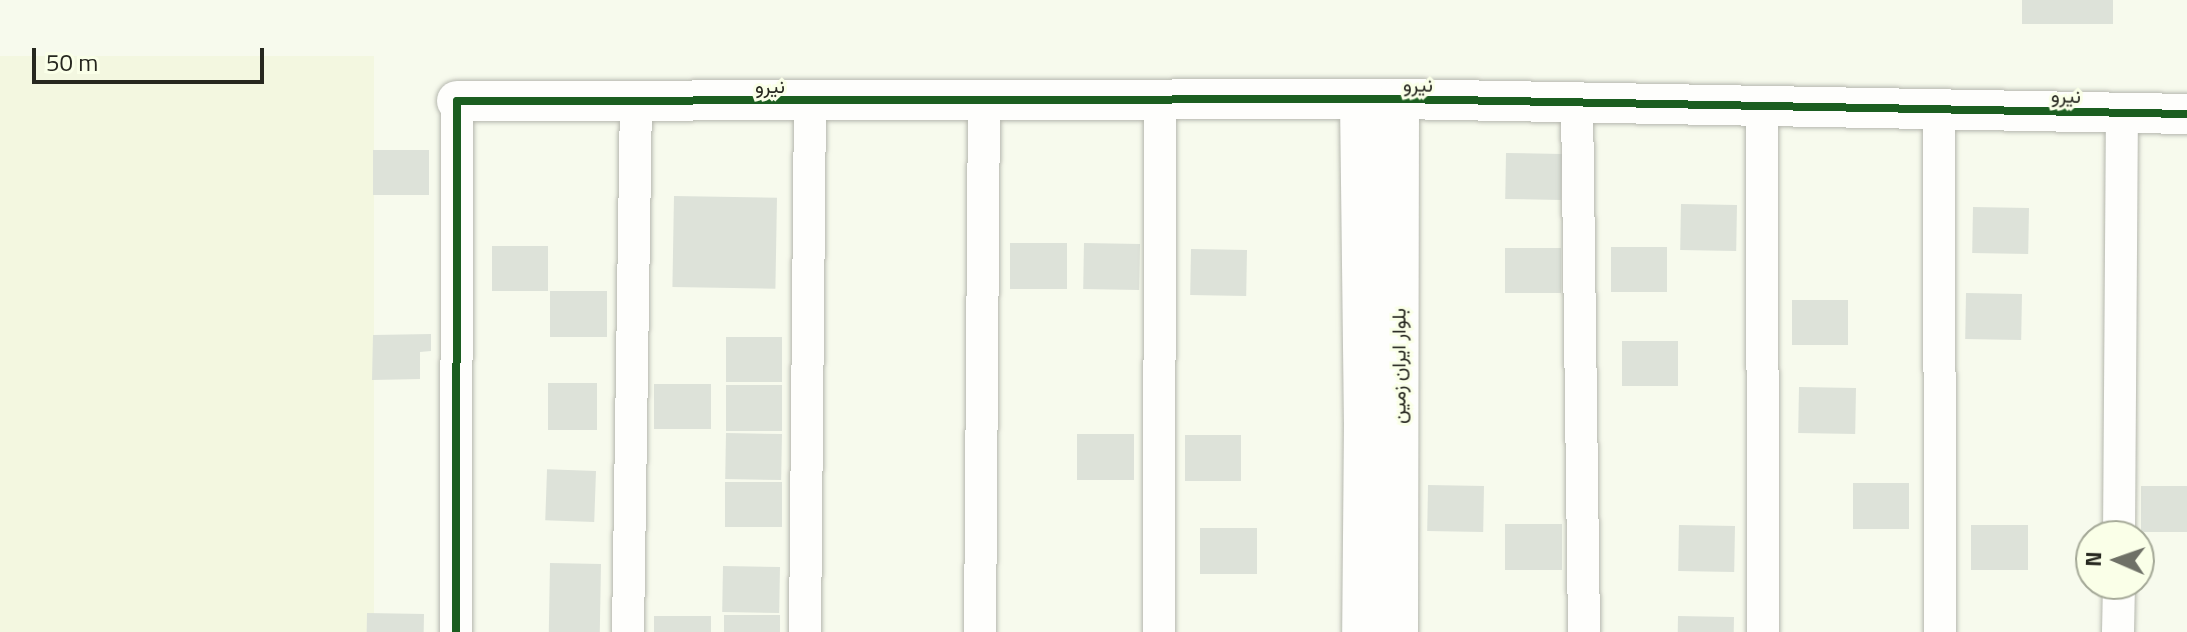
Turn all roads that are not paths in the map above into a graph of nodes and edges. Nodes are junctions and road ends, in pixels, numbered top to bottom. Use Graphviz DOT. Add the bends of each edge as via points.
graph roads {
  1 [pos="1399,99"];
  2 [pos="457,101"];
  3 [pos="810,101"];
  4 [pos="1360,101"];
  5 [pos="636,102"];
  6 [pos="984,102"];
  7 [pos="1160,102"];
  8 [pos="1577,103"];
  9 [pos="1762,105"];
  10 [pos="1939,107"];
  11 [pos="2122,113"];
  12 [pos="2187,114"];
  13 [pos="2119,520"];
  14 [pos="2119,600"];
  15 [pos="456,632"];
  16 [pos="628,632"];
  17 [pos="805,632"];
  18 [pos="980,632"];
  19 [pos="1159,632"];
  20 [pos="1362,632"];
  21 [pos="1398,632"];
  22 [pos="1584,632"];
  23 [pos="1763,632"];
  24 [pos="1940,632"];
  25 [pos="2118,632"];
  1 -- 4 [label="street, نیرو"];
  1 -- 8 [label="street, نیرو"];
  1 -- 21 [label="street, بلوار ایران زمین"];
  2 -- 5 [label="street, نیرو"];
  2 -- 15 [label="street"];
  3 -- 5 [label="street, نیرو"];
  3 -- 6 [label="street, نیرو"];
  3 -- 17 [label="street"];
  4 -- 7 [label="street, نیرو"];
  4 -- 20 [label="street, بلوار ایران زمین"];
  5 -- 16 [label="street"];
  6 -- 7 [label="street, نیرو"];
  6 -- 18 [label="street"];
  7 -- 19 [label="street"];
  8 -- 9 [label="street, نیرو"];
  8 -- 22 [label="street"];
  9 -- 10 [label="street, نیرو"];
  9 -- 23 [label="street"];
  10 -- 11 [label="street, نیرو"];
  10 -- 24 [label="street"];
  11 -- 12 [label="street, نیرو"];
  11 -- 13 [label="street"];
  14 -- 25 [label="street"];
}
